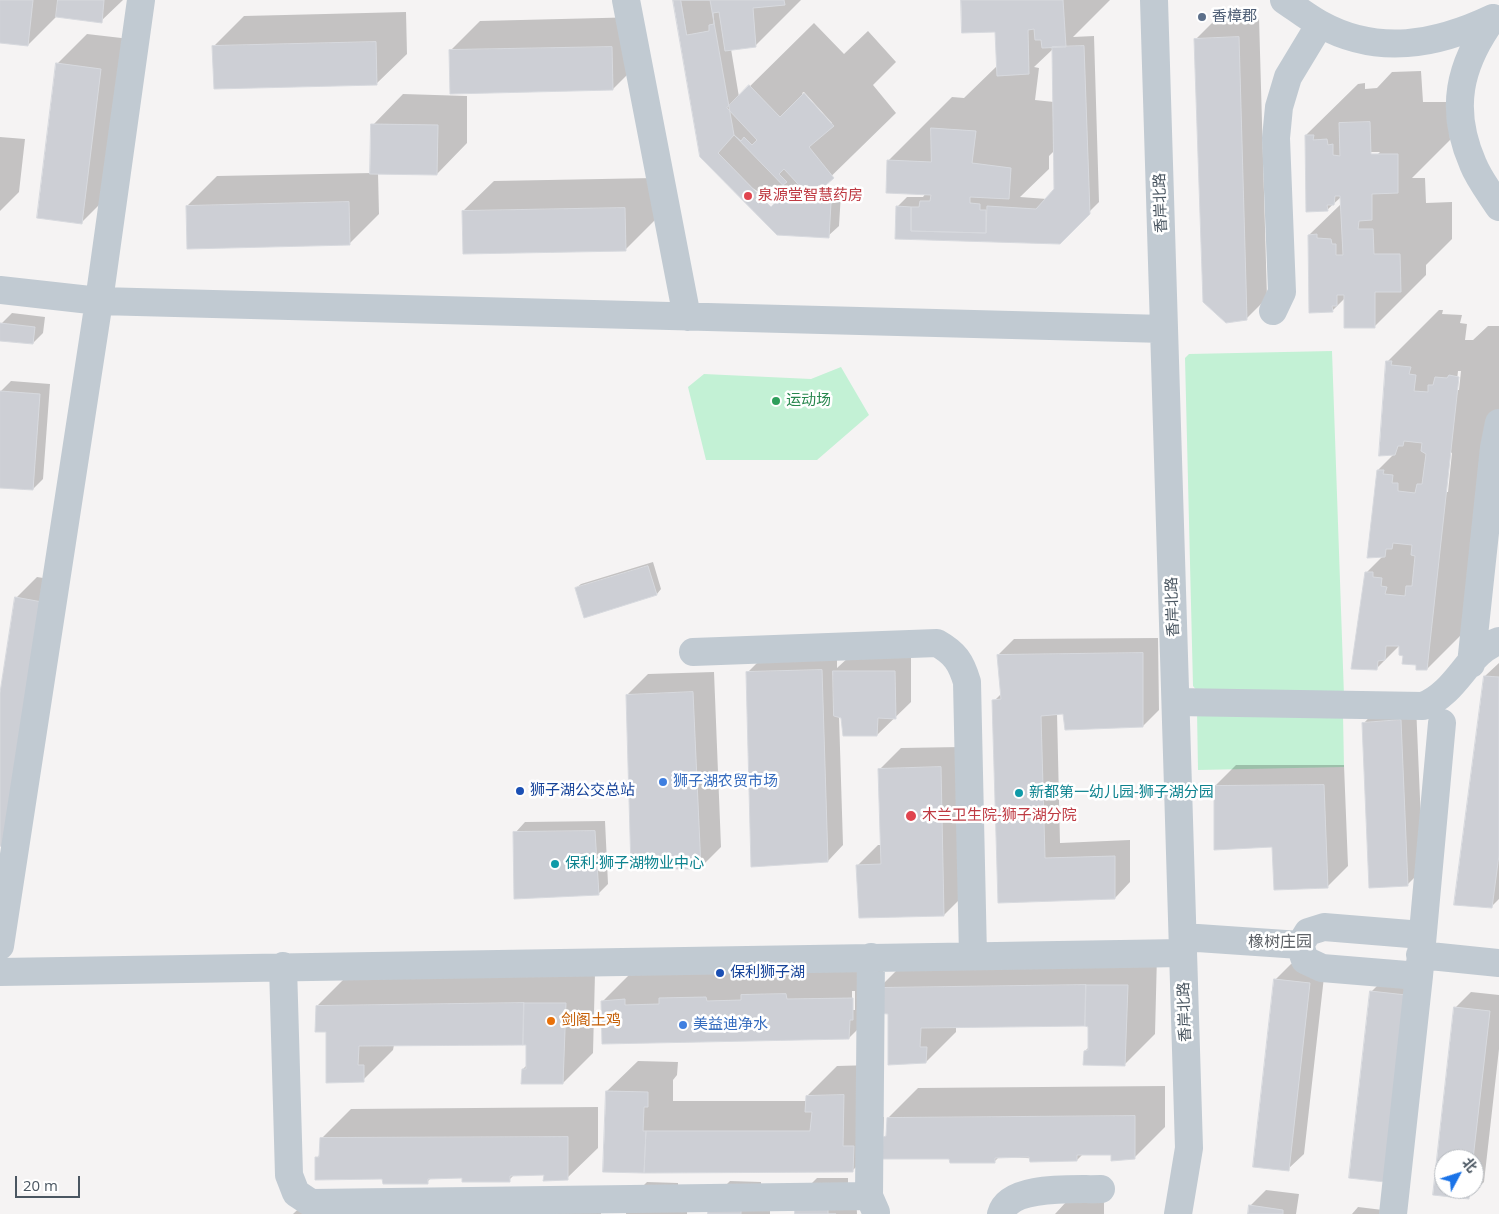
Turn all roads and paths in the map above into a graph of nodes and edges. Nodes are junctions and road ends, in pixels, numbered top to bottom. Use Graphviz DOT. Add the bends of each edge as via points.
graph roads {
  1 [pos="141,0"];
  2 [pos="626,0"];
  3 [pos="1154,0"];
  4 [pos="1284,0"];
  5 [pos="1496,15"];
  6 [pos="1320,24"];
  7 [pos="1499,207"];
  8 [pos="0,290"];
  9 [pos="99,302"];
  10 [pos="1273,311"];
  11 [pos="687,317"];
  12 [pos="1164,330"];
  13 [pos="1499,424"];
  14 [pos="1499,641"];
  15 [pos="694,652"];
  16 [pos="1471,664"];
  17 [pos="1176,702"];
  18 [pos="1442,723"];
  19 [pos="1183,945"];
  20 [pos="1300,945"];
  21 [pos="0,946"];
  22 [pos="972,956"];
  23 [pos="1420,956"];
  24 [pos="871,957"];
  25 [pos="1499,963"];
  26 [pos="283,966"];
  27 [pos="0,972"];
  28 [pos="1101,1189"];
  29 [pos="873,1205"];
  30 [pos="1001,1214"];
  31 [pos="1178,1214"];
  32 [pos="1393,1214"];
  1 -- 9 [label="street"];
  2 -- 11 [label="street"];
  3 -- 12 [label="street, 香岸北路"];
  4 -- 6 [label="street"];
  5 -- 6 [label="street" via="1438,40 1407,44 1366,42"];
  5 -- 7 [label="street" via="1476,41 1459,94 1462,130 1473,164"];
  6 -- 10 [label="street" via="1288,77 1279,107 1276,138 1282,292"];
  8 -- 9 [label="street"];
  9 -- 11 [label="street"];
  9 -- 21 [label="street"];
  11 -- 12 [label="street"];
  12 -- 17 [label="street, 香岸北路"];
  13 -- 16 [label="street"];
  14 -- 16 [label="street" via="1480,652"];
  15 -- 22 [label="street" via="937,643 950,650 962,664 967,682"];
  16 -- 17 [label="street" via="1438,700 1423,706"];
  17 -- 19 [label="street, 香岸北路"];
  18 -- 23 [label="street"];
  19 -- 20 [label="street"];
  19 -- 22 [label="street"];
  19 -- 31 [label="street, 香岸北路" via="1190,1148"];
  20 -- 23 [label="street" via="1308,932 1324,926"];
  20 -- 23 [label="street" via="1305,960 1322,968"];
  22 -- 24 [label="street"];
  23 -- 25 [label="street"];
  23 -- 32 [label="street"];
  24 -- 26 [label="street"];
  24 -- 29 [label="street"];
  26 -- 27 [label="street"];
  26 -- 29 [label="street" via="289,1175 296,1193 311,1203"];
  28 -- 30 [label="street" via="1035,1191 1018,1195 1002,1208"];
}
